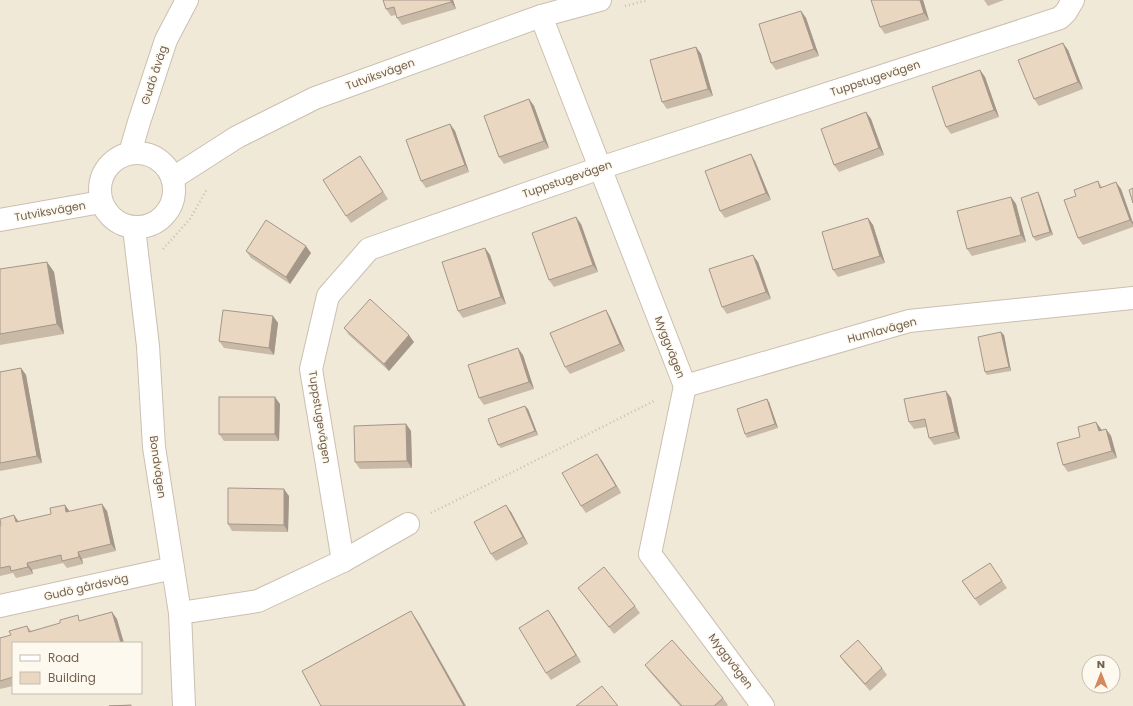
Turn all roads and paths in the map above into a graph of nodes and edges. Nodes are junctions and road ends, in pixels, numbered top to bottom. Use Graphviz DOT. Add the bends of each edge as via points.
graph roads {
  1 [pos="187,0"];
  2 [pos="600,0"];
  3 [pos="648,0"];
  4 [pos="1073,0"];
  5 [pos="624,6"];
  6 [pos="541,16"];
  7 [pos="130,153"];
  8 [pos="600,168"];
  9 [pos="173,178"];
  10 [pos="208,187"];
  11 [pos="101,202"];
  12 [pos="0,220"];
  13 [pos="134,228"];
  14 [pos="162,251"];
  15 [pos="1133,298"];
  16 [pos="685,386"];
  17 [pos="408,524"];
  18 [pos="343,561"];
  19 [pos="173,568"];
  20 [pos="0,606"];
  21 [pos="180,613"];
  22 [pos="184,706"];
  23 [pos="763,706"];
  1 -- 7 [label="street, Gudö åväg" via="166,40"];
  2 -- 6 [label="street, Tutviksvägen"];
  3 -- 5 [label="path"];
  4 -- 8 [label="street, Tuppstugevägen" via="1060,18"];
  6 -- 8 [label="street, Myggvägen"];
  6 -- 9 [label="street, Tutviksvägen" via="315,98 237,137"];
  7 -- 9 [label="street" via="140,152 154,156 166,165"];
  7 -- 11 [label="street" via="112,161 103,173 99,187"];
  8 -- 16 [label="street, Myggvägen"];
  8 -- 18 [label="street, Tuppstugevägen" via="369,249 328,296 311,369"];
  9 -- 13 [label="street" via="175,193 171,207 162,219 149,226"];
  10 -- 14 [label="path" via="190,219"];
  11 -- 12 [label="street, Tutviksvägen"];
  11 -- 13 [label="street" via="108,215 120,224"];
  13 -- 19 [label="street, Bondvägen" via="148,346 154,446"];
  15 -- 16 [label="street, Humlavägen" via="910,321"];
  16 -- 17 [label="path"];
  16 -- 23 [label="street, Myggvägen" via="650,554"];
  17 -- 18 [label="street"];
  18 -- 21 [label="street" via="258,601"];
  19 -- 20 [label="street, Gudö gårdsväg"];
  19 -- 21 [label="street, Bondvägen"];
  21 -- 22 [label="street, Bondvägen"];
}
